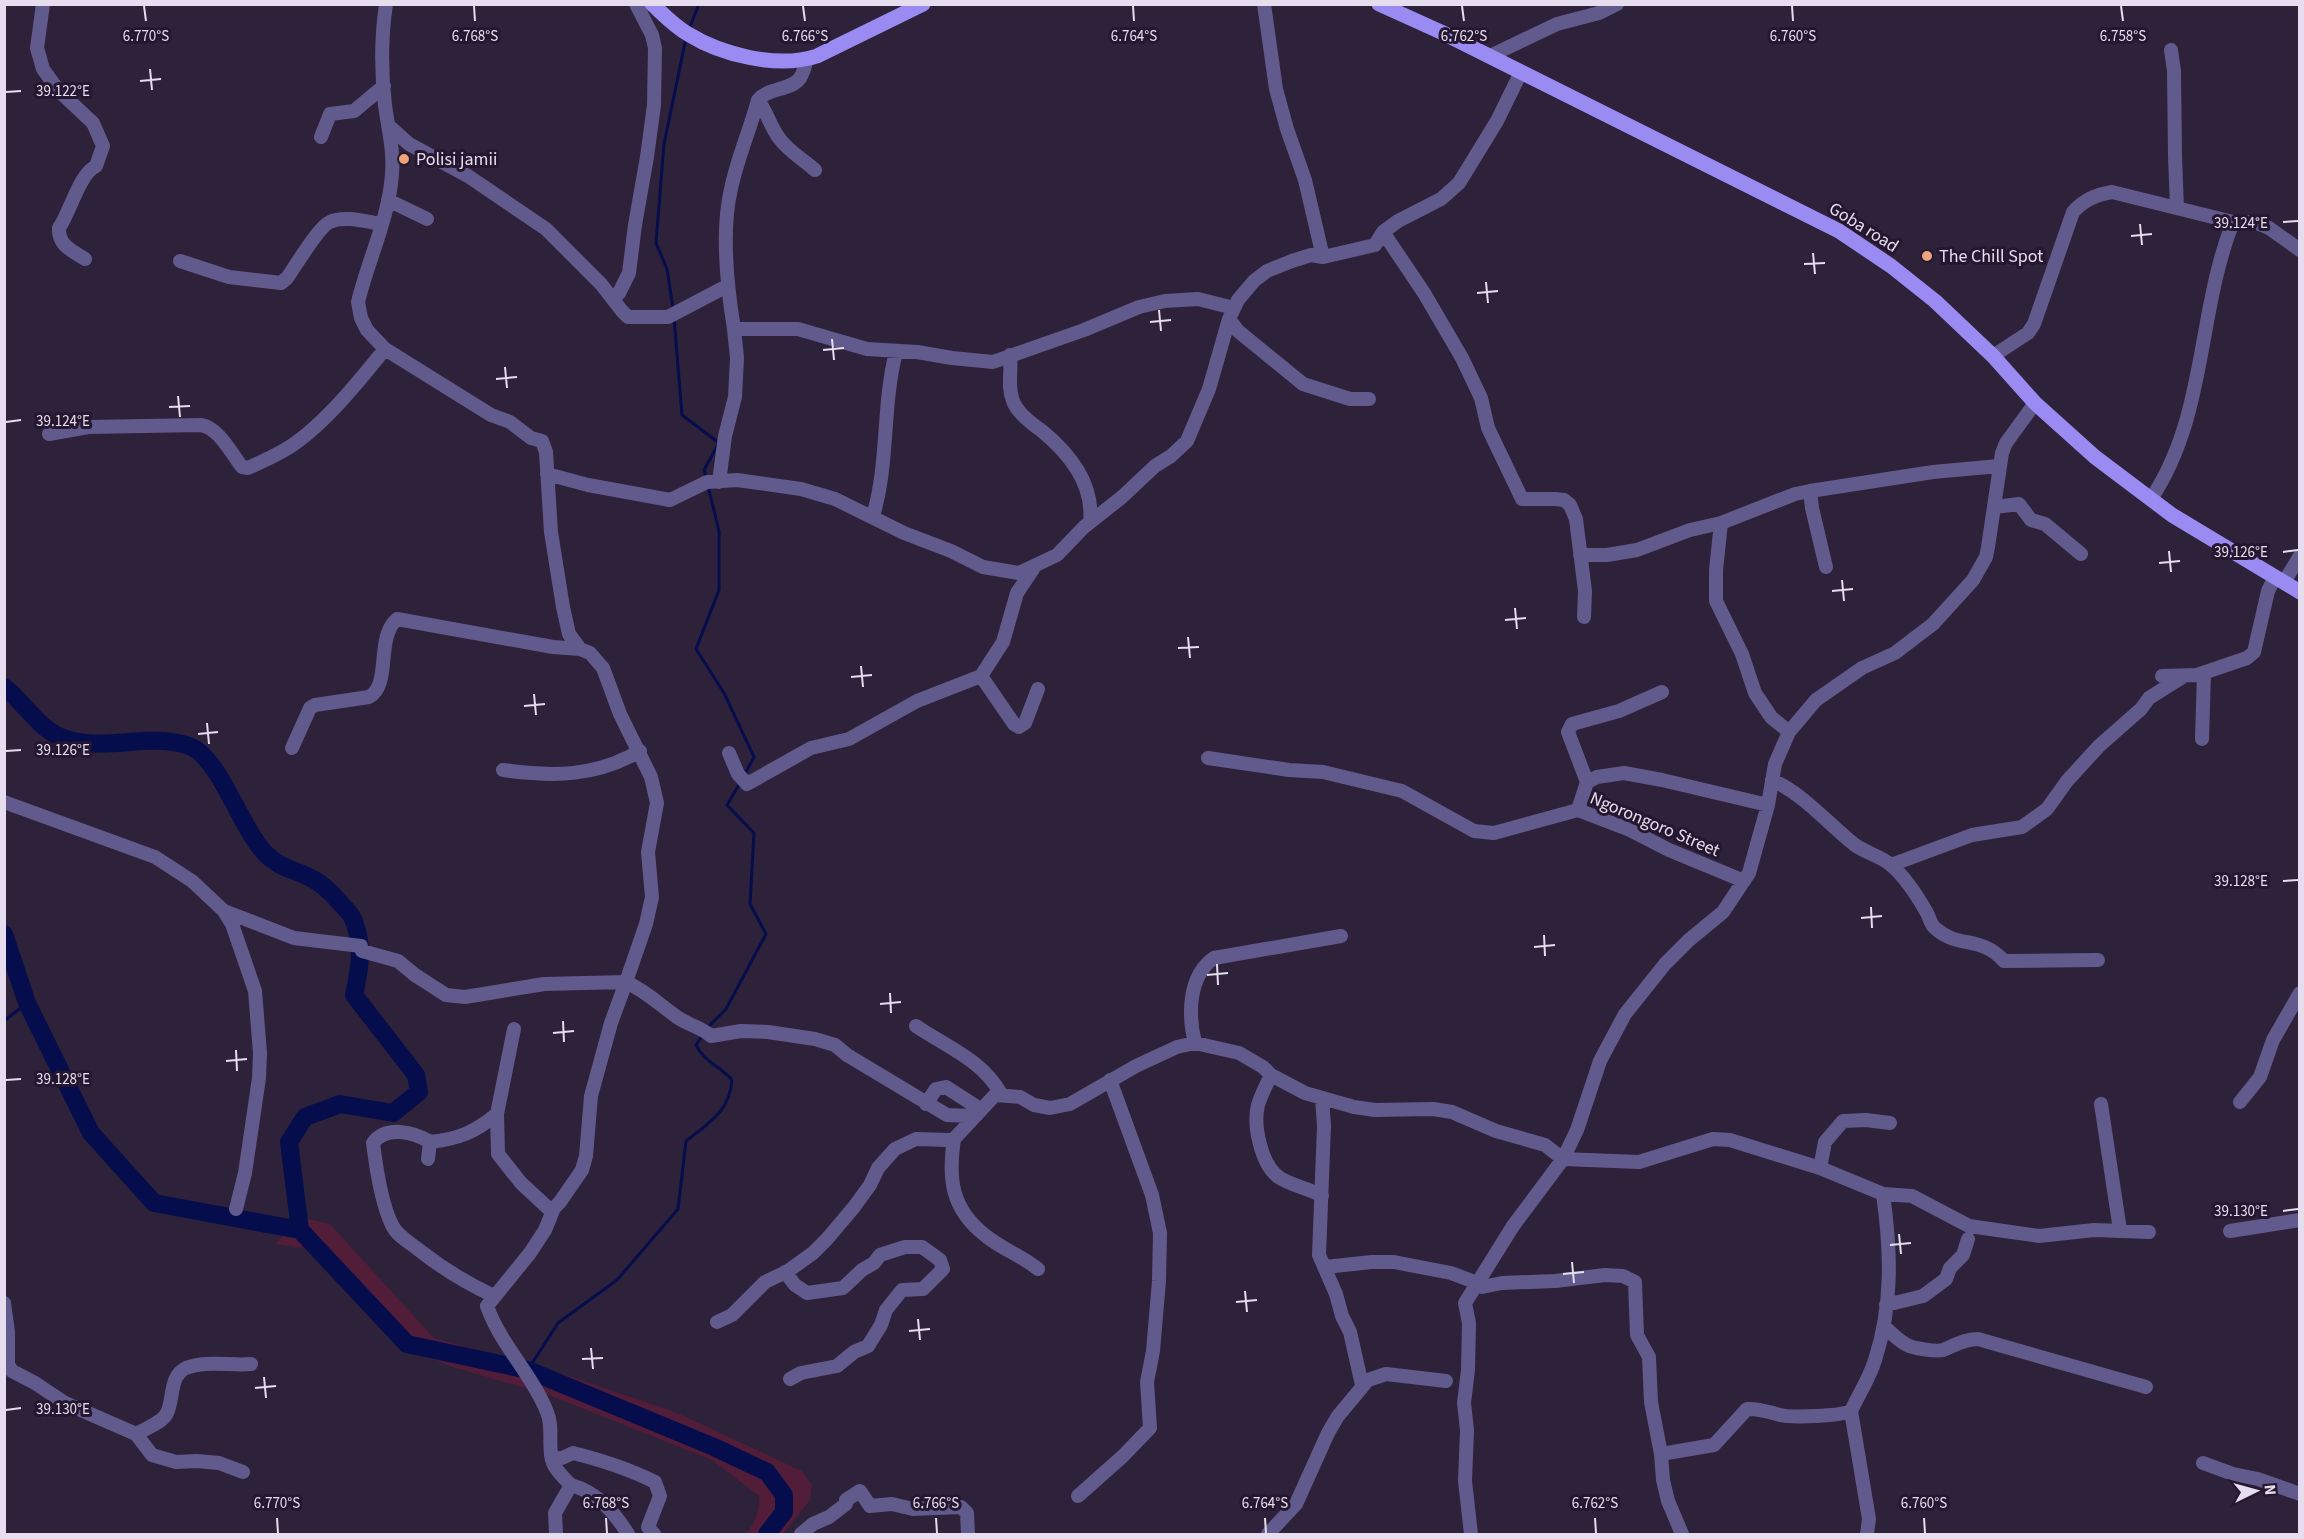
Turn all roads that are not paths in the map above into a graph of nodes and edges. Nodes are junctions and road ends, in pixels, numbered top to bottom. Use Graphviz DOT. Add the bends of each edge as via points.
graph roads {
  1 [pos="44,4"];
  2 [pos="386,4"];
  3 [pos="636,4"];
  4 [pos="652,4"];
  5 [pos="923,4"];
  6 [pos="1264,4"];
  7 [pos="1379,4"];
  8 [pos="1617,4"];
  9 [pos="2171,50"];
  10 [pos="1490,56"];
  11 [pos="807,59"];
  12 [pos="1521,72"];
  13 [pos="384,86"];
  14 [pos="758,100"];
  15 [pos="389,126"];
  16 [pos="321,137"];
  17 [pos="815,170"];
  18 [pos="388,200"];
  19 [pos="2177,208"];
  20 [pos="427,219"];
  21 [pos="2233,222"];
  22 [pos="382,224"];
  23 [pos="1383,232"];
  24 [pos="2299,249"];
  25 [pos="1323,257"];
  26 [pos="85,259"];
  27 [pos="180,261"];
  28 [pos="727,286"];
  29 [pos="613,299"];
  30 [pos="1231,314"];
  31 [pos="734,329"];
  32 [pos="385,349"];
  33 [pos="896,352"];
  34 [pos="1010,355"];
  35 [pos="1993,356"];
  36 [pos="1369,399"];
  37 [pos="2035,403"];
  38 [pos="49,434"];
  39 [pos="1999,466"];
  40 [pos="547,474"];
  41 [pos="719,482"];
  42 [pos="1810,491"];
  43 [pos="2151,499"];
  44 [pos="1995,507"];
  45 [pos="873,516"];
  46 [pos="1090,522"];
  47 [pos="1721,523"];
  48 [pos="2081,554"];
  49 [pos="1580,555"];
  50 [pos="2300,556"];
  51 [pos="1826,567"];
  52 [pos="1033,569"];
  53 [pos="2279,580"];
  54 [pos="2300,592"];
  55 [pos="1584,617"];
  56 [pos="580,649"];
  57 [pos="2204,673"];
  58 [pos="981,676"];
  59 [pos="2162,676"];
  60 [pos="2184,676"];
  61 [pos="1038,689"];
  62 [pos="1662,692"];
  63 [pos="1789,732"];
  64 [pos="2202,739"];
  65 [pos="292,748"];
  66 [pos="640,751"];
  67 [pos="729,753"];
  68 [pos="1208,759"];
  69 [pos="503,770"];
  70 [pos="1772,780"];
  71 [pos="1587,782"];
  72 [pos="4,802"];
  73 [pos="1768,805"];
  74 [pos="1578,810"];
  75 [pos="1891,865"];
  76 [pos="1744,881"];
  77 [pos="224,911"];
  78 [pos="1341,936"];
  79 [pos="2098,960"];
  80 [pos="626,982"];
  81 [pos="2300,993"];
  82 [pos="916,1026"];
  83 [pos="514,1029"];
  84 [pos="1195,1043"];
  85 [pos="1271,1075"];
  86 [pos="1110,1080"];
  87 [pos="1322,1098"];
  88 [pos="2240,1102"];
  89 [pos="926,1104"];
  90 [pos="986,1104"];
  91 [pos="2101,1104"];
  92 [pos="497,1114"];
  93 [pos="1890,1123"];
  94 [pos="954,1139"];
  95 [pos="430,1142"];
  96 [pos="428,1159"];
  97 [pos="1563,1159"];
  98 [pos="1820,1168"];
  99 [pos="1883,1194"];
  100 [pos="1322,1196"];
  101 [pos="554,1208"];
  102 [pos="236,1209"];
  103 [pos="2300,1220"];
  104 [pos="2120,1230"];
  105 [pos="2230,1231"];
  106 [pos="2149,1232"];
  107 [pos="1968,1239"];
  108 [pos="1325,1267"];
  109 [pos="1038,1269"];
  110 [pos="785,1272"];
  111 [pos="1478,1284"];
  112 [pos="494,1296"];
  113 [pos="4,1303"];
  114 [pos="1886,1305"];
  115 [pos="717,1322"];
  116 [pos="1885,1327"];
  117 [pos="251,1364"];
  118 [pos="7,1371"];
  119 [pos="790,1379"];
  120 [pos="1446,1381"];
  121 [pos="1362,1386"];
  122 [pos="2146,1387"];
  123 [pos="1851,1411"];
  124 [pos="136,1434"];
  125 [pos="1661,1455"];
  126 [pos="552,1458"];
  127 [pos="2203,1463"];
  128 [pos="243,1472"];
  129 [pos="571,1485"];
  130 [pos="2300,1494"];
  131 [pos="1078,1496"];
  132 [pos="556,1534"];
  133 [pos="628,1534"];
  134 [pos="654,1534"];
  135 [pos="801,1534"];
  136 [pos="968,1534"];
  137 [pos="1268,1534"];
  138 [pos="1471,1534"];
  139 [pos="1682,1534"];
  140 [pos="1867,1534"];
  1 -- 26 [label="street" via="36,48 43,69 58,90 93,123 102,146 96,166 82,183 59,228 62,242"];
  2 -- 13 [label="street" via="381,38"];
  3 -- 29 [label="street" via="655,48 654,105 629,273"];
  4 -- 11 [label="main road" via="681,30 710,46 764,60"];
  5 -- 11 [label="main road"];
  6 -- 25 [label="street" via="1276,89 1305,180"];
  7 -- 10 [label="main road, Goba road"];
  8 -- 10 [label="street" via="1557,24"];
  9 -- 19 [label="street" via="2175,71"];
  10 -- 12 [label="main road, Goba road"];
  11 -- 14 [label="street" via="800,79 791,86 764,93"];
  12 -- 23 [label="street" via="1459,183 1449,194 1408,214"];
  12 -- 35 [label="main road, Goba road" via="1839,231 1935,301"];
  13 -- 15 [label="street"];
  13 -- 16 [label="street" via="354,111 330,114"];
  14 -- 17 [label="street" via="777,136"];
  14 -- 28 [label="street" via="731,189"];
  15 -- 18 [label="street" via="392,174"];
  15 -- 29 [label="street" via="409,144 468,176 546,229"];
  18 -- 20 [label="street"];
  18 -- 22 [label="street"];
  19 -- 21 [label="street"];
  19 -- 35 [label="street" via="2112,192 2082,202 2073,212 2048,289 2028,333"];
  21 -- 24 [label="street" via="2255,222"];
  21 -- 43 [label="street" via="2222,253 2189,411 2172,463"];
  22 -- 27 [label="street" via="330,221 281,283 229,277"];
  22 -- 32 [label="street" via="358,302 367,330"];
  23 -- 25 [label="street" via="1375,245"];
  23 -- 49 [label="street" via="1462,358 1481,398 1488,428 1522,499 1564,500 1570,505 1576,519"];
  25 -- 30 [label="street" via="1311,255 1267,270 1238,300"];
  28 -- 29 [label="street" via="668,317 628,317"];
  28 -- 31 [label="street"];
  30 -- 34 [label="street" via="1198,299 1165,301"];
  30 -- 36 [label="street" via="1239,331 1303,384 1350,399"];
  30 -- 46 [label="street" via="1209,390 1187,441"];
  31 -- 33 [label="street" via="798,329 867,350"];
  31 -- 41 [label="street" via="735,397"];
  32 -- 38 [label="street" via="337,405 304,435 248,468 242,467 214,431 201,424 88,427"];
  32 -- 40 [label="street" via="491,415 542,441"];
  33 -- 34 [label="street" via="993,362"];
  33 -- 45 [label="street" via="882,481"];
  34 -- 46 [label="street" via="1013,403 1072,462 1087,487 1092,508"];
  35 -- 37 [label="main road, Goba road"];
  37 -- 39 [label="street" via="2006,443"];
  37 -- 43 [label="main road, Goba road" via="2095,458"];
  39 -- 42 [label="street"];
  39 -- 44 [label="street"];
  40 -- 41 [label="street" via="670,500 707,483"];
  40 -- 56 [label="street" via="563,608 569,634"];
  41 -- 45 [label="street" via="737,480 801,489"];
  42 -- 47 [label="street"];
  42 -- 51 [label="street"];
  43 -- 53 [label="main road, Goba road"];
  44 -- 48 [label="street" via="2019,504 2031,520 2045,524"];
  44 -- 63 [label="street" via="1986,557 1959,598 1905,646 1862,668 1816,700"];
  45 -- 52 [label="street" via="982,567 1020,573"];
  46 -- 52 [label="street" via="1057,555"];
  47 -- 49 [label="street" via="1637,550"];
  47 -- 63 [label="street" via="1716,601 1742,654 1755,693 1771,717"];
  49 -- 55 [label="street"];
  50 -- 53 [label="street"];
  52 -- 58 [label="street" via="1017,593 1003,642"];
  53 -- 54 [label="main road, Goba road"];
  53 -- 57 [label="street" via="2268,591 2254,652"];
  56 -- 65 [label="street" via="397,619 386,637 380,687 375,694 310,708"];
  56 -- 66 [label="street" via="590,653 603,669 620,714"];
  57 -- 60 [label="street"];
  57 -- 64 [label="street"];
  58 -- 61 [label="street" via="1019,727 1025,723"];
  58 -- 67 [label="street" via="917,701 849,739 811,748 747,784"];
  59 -- 60 [label="street"];
  60 -- 75 [label="street" via="2149,698 2067,781 2047,809 2022,827 1944,844"];
  62 -- 71 [label="street" via="1619,711 1572,724 1568,732"];
  63 -- 70 [label="street"];
  66 -- 69 [label="street" via="612,766 558,775"];
  66 -- 80 [label="street" via="657,803 648,852 652,897"];
  68 -- 74 [label="street, Ngorongoro Street" via="1323,772 1402,791 1484,834"];
  70 -- 73 [label="street"];
  70 -- 75 [label="street" via="1809,804 1858,847"];
  71 -- 73 [label="street" via="1624,773"];
  71 -- 74 [label="street"];
  72 -- 77 [label="street" via="155,857 179,870"];
  73 -- 76 [label="street"];
  74 -- 76 [label="street, Ngorongoro Street"];
  75 -- 79 [label="street" via="1916,896 1934,928 1954,940 1986,946 2004,961"];
  76 -- 97 [label="street" via="1723,912 1665,964 1625,1014 1600,1061 1577,1131"];
  77 -- 80 [label="street" via="294,938 361,946 362,951 398,961 446,995 465,997 560,983"];
  77 -- 102 [label="street" via="255,991 260,1040 256,1096"];
  78 -- 84 [label="street" via="1214,958 1207,963 1196,982 1191,1003"];
  80 -- 89 [label="street" via="711,1036 768,1032 835,1045"];
  80 -- 101 [label="street" via="591,1096 582,1170"];
  81 -- 88 [label="street" via="2273,1040 2260,1077"];
  82 -- 90 [label="street" via="962,1052 996,1086"];
  83 -- 92 [label="street"];
  84 -- 85 [label="street" via="1239,1053"];
  84 -- 86 [label="street" via="1177,1047"];
  85 -- 87 [label="street"];
  85 -- 100 [label="street" via="1258,1106 1264,1156 1276,1176"];
  86 -- 90 [label="street" via="1077,1100 1050,1108 1020,1097"];
  86 -- 131 [label="street" via="1152,1195 1160,1233 1160,1281 1147,1382 1150,1428"];
  87 -- 97 [label="street" via="1375,1110 1452,1112 1496,1131 1545,1145"];
  87 -- 100 [label="street"];
  89 -- 90 [label="street" via="952,1116"];
  89 -- 90 [label="street" via="936,1089 945,1088"];
  90 -- 94 [label="street"];
  91 -- 104 [label="street"];
  92 -- 95 [label="street" via="461,1137"];
  92 -- 101 [label="street" via="501,1160 540,1203"];
  93 -- 98 [label="street" via="1843,1121 1825,1142"];
  94 -- 109 [label="street" via="952,1187 963,1210 986,1236"];
  94 -- 110 [label="street" via="910,1140 895,1149 827,1239"];
  95 -- 96 [label="street"];
  95 -- 112 [label="street" via="414,1134 391,1132 373,1143 392,1225 397,1234 437,1266"];
  97 -- 98 [label="street" via="1639,1162 1713,1139 1730,1140"];
  97 -- 111 [label="street" via="1513,1226"];
  98 -- 99 [label="street"];
  99 -- 104 [label="street" via="1912,1196 1969,1226 2001,1232 2039,1236"];
  99 -- 114 [label="street" via="1890,1282"];
  100 -- 108 [label="street" via="1319,1255"];
  101 -- 112 [label="street" via="530,1253"];
  103 -- 105 [label="street"];
  104 -- 106 [label="street"];
  107 -- 114 [label="street" via="1963,1255 1950,1268 1946,1279 1923,1296"];
  108 -- 111 [label="street" via="1394,1262"];
  108 -- 121 [label="street" via="1350,1332"];
  110 -- 115 [label="street" via="765,1282 732,1315"];
  110 -- 119 [label="street" via="807,1293 843,1288 880,1255 905,1247 922,1247 939,1260 943,1269 923,1289 902,1290 868,1346 837,1366"];
  111 -- 125 [label="street" via="1482,1287 1605,1275 1623,1276 1635,1282 1636,1335 1648,1357"];
  111 -- 138 [label="street" via="1465,1303 1469,1323 1464,1403 1466,1481"];
  112 -- 126 [label="street" via="487,1306 493,1322 547,1412"];
  113 -- 118 [label="street"];
  114 -- 116 [label="street"];
  116 -- 122 [label="street" via="1908,1346 1939,1351 1978,1339"];
  116 -- 123 [label="street" via="1875,1363"];
  117 -- 124 [label="street" via="186,1368 175,1380 168,1412"];
  118 -- 124 [label="street" via="64,1403"];
  120 -- 121 [label="street" via="1386,1374 1372,1377"];
  121 -- 137 [label="street" via="1328,1433 1296,1504"];
  123 -- 125 [label="street" via="1782,1415 1747,1409 1714,1445"];
  123 -- 140 [label="street" via="1868,1510"];
  124 -- 128 [label="street" via="152,1455 165,1460 210,1461"];
  125 -- 139 [label="street" via="1668,1501"];
  126 -- 129 [label="street"];
  126 -- 134 [label="street" via="573,1453 632,1470 655,1482 660,1496 648,1527"];
  127 -- 130 [label="street"];
  129 -- 132 [label="street" via="555,1513"];
  129 -- 133 [label="street" via="599,1499"];
  135 -- 136 [label="street" via="860,1491 870,1506 962,1507 967,1513"];
}
